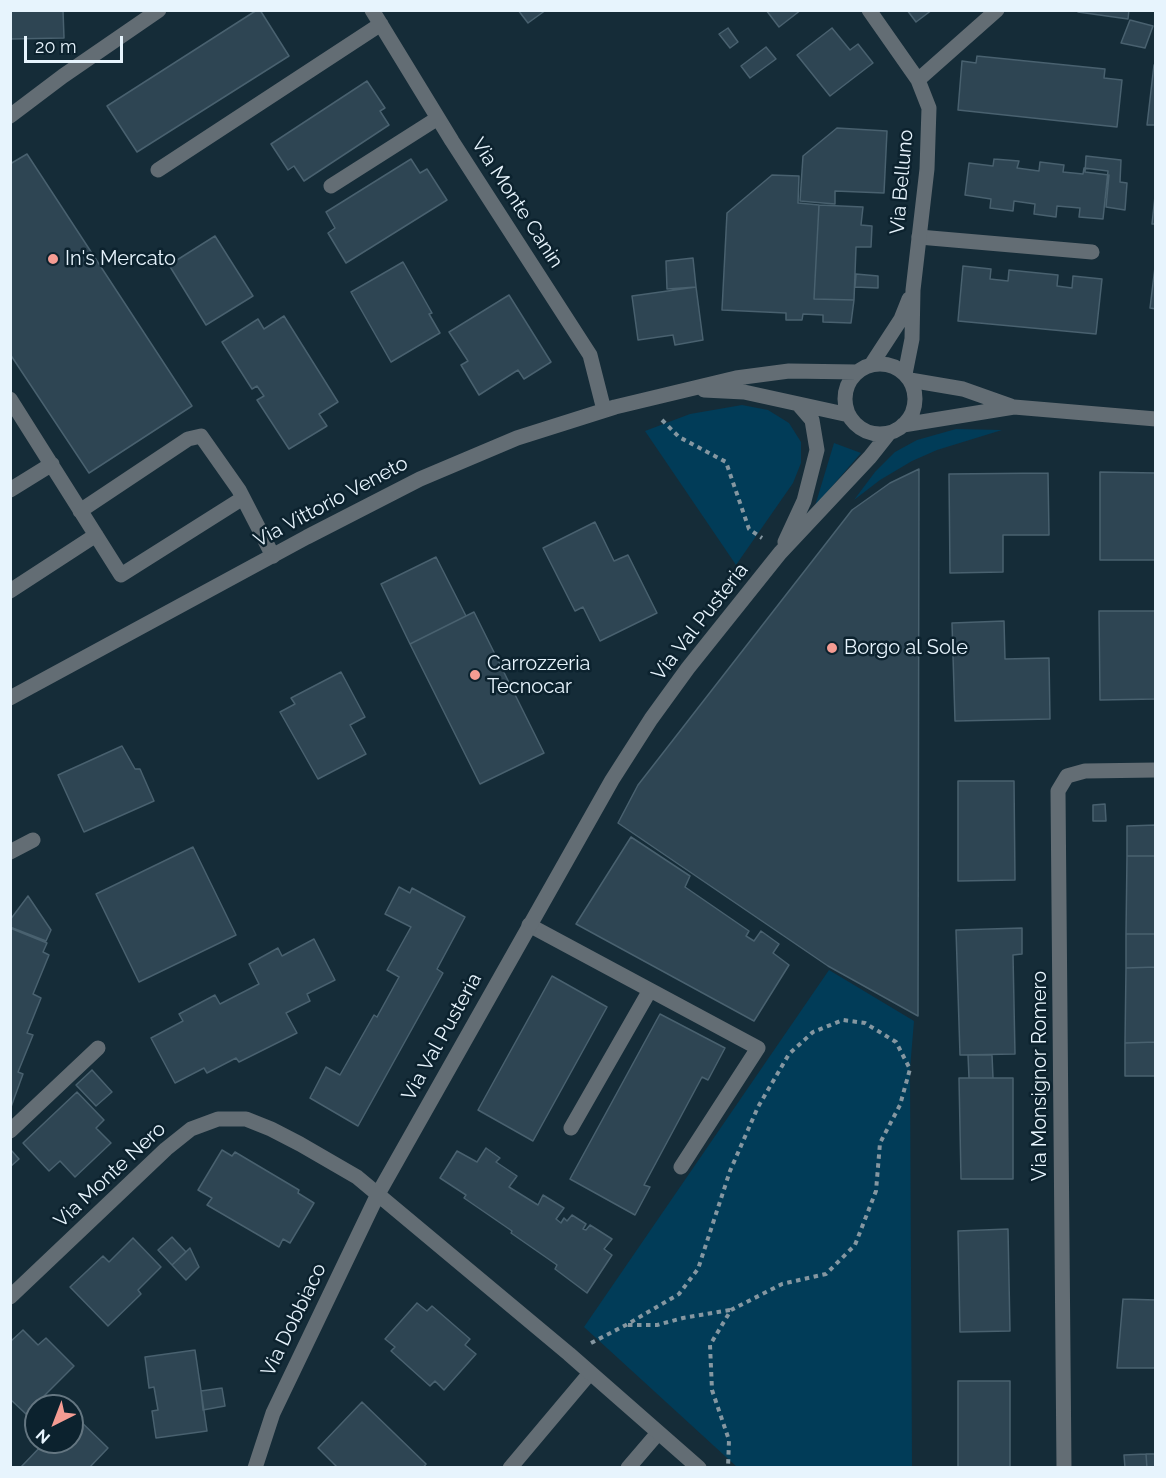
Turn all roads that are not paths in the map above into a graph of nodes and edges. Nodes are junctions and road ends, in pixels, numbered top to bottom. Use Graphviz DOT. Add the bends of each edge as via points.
graph roads {
  1 [pos="159,10"];
  2 [pos="372,10"];
  3 [pos="869,10"];
  4 [pos="997,10"];
  5 [pos="381,24"];
  6 [pos="918,80"];
  7 [pos="10,116"];
  8 [pos="438,117"];
  9 [pos="159,170"];
  10 [pos="331,186"];
  11 [pos="919,237"];
  12 [pos="1092,252"];
  13 [pos="913,290"];
  14 [pos="872,365"];
  15 [pos="857,372"];
  16 [pos="907,377"];
  17 [pos="689,390"];
  18 [pos="10,399"];
  19 [pos="799,405"];
  20 [pos="1014,407"];
  21 [pos="604,410"];
  22 [pos="849,415"];
  23 [pos="1155,419"];
  24 [pos="903,425"];
  25 [pos="889,433"];
  26 [pos="52,464"];
  27 [pos="10,490"];
  28 [pos="243,498"];
  29 [pos="80,511"];
  30 [pos="96,535"];
  31 [pos="780,553"];
  32 [pos="273,556"];
  33 [pos="10,591"];
  34 [pos="12,693"];
  35 [pos="1155,770"];
  36 [pos="33,840"];
  37 [pos="10,852"];
  38 [pos="529,925"];
  39 [pos="650,990"];
  40 [pos="98,1048"];
  41 [pos="571,1128"];
  42 [pos="10,1131"];
  43 [pos="681,1167"];
  44 [pos="378,1194"];
  45 [pos="10,1297"];
  46 [pos="590,1372"];
  47 [pos="658,1433"];
  48 [pos="255,1467"];
  49 [pos="510,1467"];
  50 [pos="628,1467"];
  51 [pos="699,1467"];
  52 [pos="1064,1467"];
  1 -- 7 [label="street"];
  2 -- 5 [label="street, Via Monte Canin"];
  3 -- 6 [label="street, Via Belluno"];
  4 -- 6 [label="street"];
  5 -- 8 [label="street, Via Monte Canin"];
  5 -- 9 [label="street"];
  6 -- 11 [label="street, Via Belluno" via="929,108"];
  8 -- 10 [label="street"];
  8 -- 21 [label="street, Via Monte Canin" via="590,355"];
  11 -- 12 [label="street"];
  11 -- 13 [label="street, Via Belluno"];
  13 -- 14 [label="street, Via Belluno" via="901,319"];
  13 -- 16 [label="street, Via Belluno"];
  14 -- 15 [label="street, Via Vittorio Veneto"];
  14 -- 16 [label="street" via="889,365"];
  15 -- 17 [label="street, Via Vittorio Veneto" via="789,371 736,378"];
  15 -- 22 [label="street" via="846,392"];
  16 -- 20 [label="street" via="963,388"];
  16 -- 24 [label="street" via="915,399 910,418"];
  17 -- 19 [label="street, Via Vittorio Veneto" via="744,392"];
  17 -- 21 [label="street, Via Vittorio Veneto"];
  18 -- 26 [label="street"];
  19 -- 22 [label="street, Via Vittorio Veneto"];
  19 -- 31 [label="street, Via Val Pusteria" via="812,420 817,450 804,501"];
  20 -- 23 [label="street"];
  20 -- 24 [label="street"];
  21 -- 32 [label="street, Via Vittorio Veneto" via="474,455"];
  22 -- 25 [label="street, Via Vittorio Veneto" via="866,431"];
  24 -- 25 [label="street"];
  25 -- 31 [label="street, Via Val Pusteria"];
  26 -- 27 [label="street"];
  26 -- 29 [label="street"];
  28 -- 29 [label="street" via="201,436 188,439"];
  28 -- 30 [label="street" via="121,575"];
  28 -- 32 [label="street"];
  29 -- 30 [label="street"];
  30 -- 33 [label="street"];
  31 -- 38 [label="street, Via Val Pusteria" via="651,719"];
  32 -- 34 [label="street, Via Vittorio Veneto"];
  35 -- 52 [label="street, Via Monsignor Romero" via="1085,771 1067,776 1058,791"];
  36 -- 37 [label="street"];
  38 -- 39 [label="street"];
  38 -- 44 [label="street, Via Val Pusteria"];
  39 -- 41 [label="street"];
  39 -- 43 [label="street" via="758,1048"];
  40 -- 42 [label="street"];
  44 -- 45 [label="street, Via Monte Nero" via="271,1129 246,1119 218,1119 191,1129 166,1149"];
  44 -- 46 [label="street"];
  44 -- 48 [label="street, Via Dobbiaco" via="273,1413"];
  46 -- 47 [label="street"];
  46 -- 49 [label="street"];
  47 -- 50 [label="street"];
  47 -- 51 [label="street"];
}
